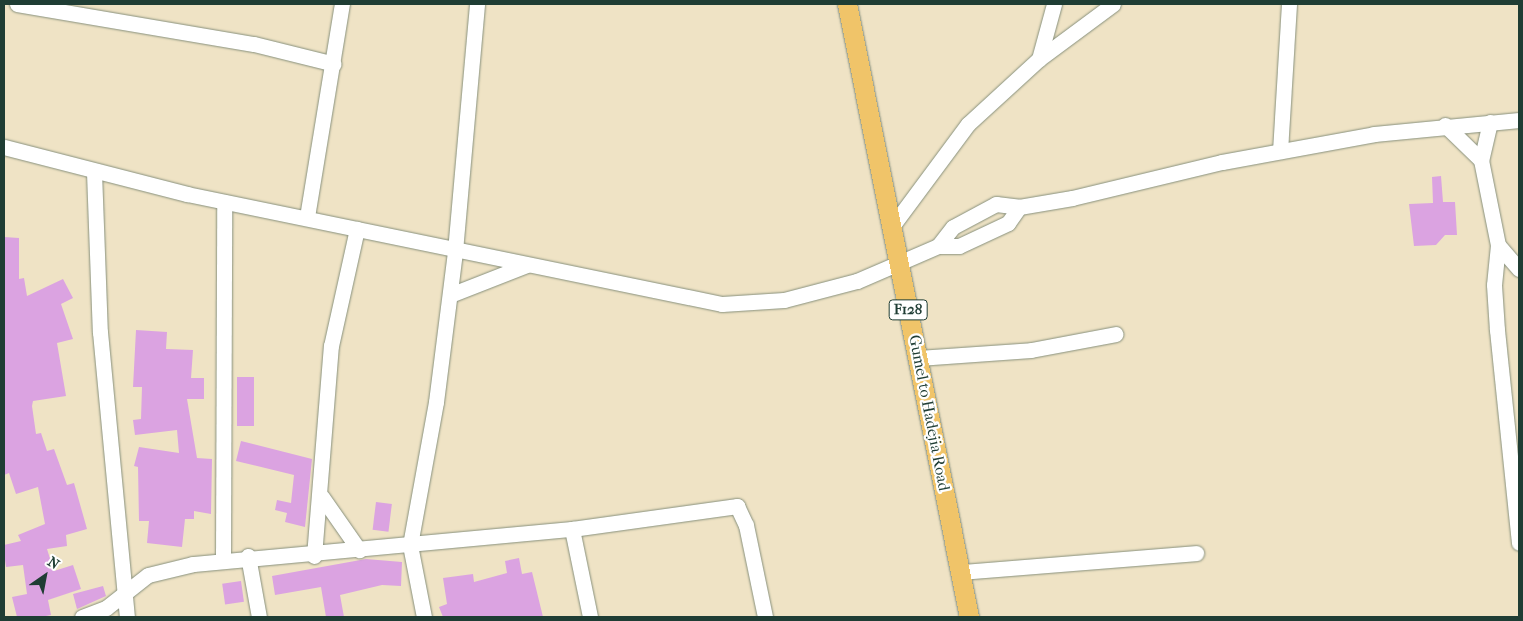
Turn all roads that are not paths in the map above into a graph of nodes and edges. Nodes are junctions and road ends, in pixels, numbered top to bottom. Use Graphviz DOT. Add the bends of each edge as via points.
graph roads {
  1 [pos="18,4"];
  2 [pos="342,4"];
  3 [pos="477,4"];
  4 [pos="847,4"];
  5 [pos="1054,4"];
  6 [pos="1113,4"];
  7 [pos="1289,4"];
  8 [pos="60,7"];
  9 [pos="85,9"];
  10 [pos="1038,59"];
  11 [pos="334,64"];
  12 [pos="1518,119"];
  13 [pos="1490,122"];
  14 [pos="1445,125"];
  15 [pos="4,147"];
  16 [pos="1280,151"];
  17 [pos="1481,160"];
  18 [pos="94,172"];
  19 [pos="224,202"];
  20 [pos="1019,207"];
  21 [pos="307,217"];
  22 [pos="893,225"];
  23 [pos="357,229"];
  24 [pos="1498,245"];
  25 [pos="938,246"];
  26 [pos="455,250"];
  27 [pos="527,265"];
  28 [pos="899,266"];
  29 [pos="1519,269"];
  30 [pos="450,295"];
  31 [pos="1116,334"];
  32 [pos="918,358"];
  33 [pos="322,497"];
  34 [pos="572,529"];
  35 [pos="1519,543"];
  36 [pos="410,545"];
  37 [pos="359,550"];
  38 [pos="1196,553"];
  39 [pos="248,556"];
  40 [pos="314,556"];
  41 [pos="223,560"];
  42 [pos="961,572"];
  43 [pos="125,594"];
  44 [pos="82,617"];
  45 [pos="127,617"];
  46 [pos="260,617"];
  47 [pos="424,617"];
  48 [pos="590,617"];
  49 [pos="765,617"];
  50 [pos="969,617"];
  1 -- 8 [label="street"];
  2 -- 11 [label="street"];
  3 -- 26 [label="street"];
  4 -- 22 [label="main road, Gumel to Hadejia Road / F128"];
  5 -- 10 [label="street"];
  6 -- 10 [label="street"];
  7 -- 16 [label="street"];
  8 -- 9 [label="street"];
  9 -- 11 [label="street"];
  10 -- 22 [label="street" via="968,124"];
  11 -- 21 [label="street"];
  12 -- 13 [label="street"];
  13 -- 14 [label="street"];
  13 -- 17 [label="street"];
  14 -- 16 [label="street"];
  14 -- 17 [label="street"];
  15 -- 18 [label="street"];
  16 -- 20 [label="street"];
  17 -- 24 [label="street"];
  18 -- 19 [label="street"];
  18 -- 43 [label="street" via="100,332"];
  19 -- 21 [label="street"];
  19 -- 41 [label="street"];
  20 -- 25 [label="street" via="1008,223 959,246"];
  20 -- 25 [label="street" via="996,204 970,215 953,227"];
  21 -- 23 [label="street"];
  22 -- 28 [label="main road, Gumel to Hadejia Road / F128"];
  23 -- 26 [label="street"];
  23 -- 33 [label="street" via="332,346"];
  24 -- 29 [label="street"];
  24 -- 35 [label="street" via="1494,285 1497,330"];
  25 -- 28 [label="street"];
  26 -- 27 [label="street"];
  26 -- 30 [label="street"];
  27 -- 28 [label="street" via="722,304 784,300"];
  27 -- 30 [label="street"];
  28 -- 32 [label="main road, Gumel to Hadejia Road / F128"];
  30 -- 36 [label="street" via="436,402"];
  31 -- 32 [label="street" via="1031,350"];
  32 -- 42 [label="main road, Gumel to Hadejia Road / F128"];
  33 -- 37 [label="street"];
  33 -- 40 [label="street"];
  34 -- 36 [label="street"];
  34 -- 48 [label="street"];
  34 -- 49 [label="street" via="737,506 746,525"];
  36 -- 37 [label="street"];
  36 -- 47 [label="street"];
  37 -- 40 [label="street"];
  38 -- 42 [label="street"];
  39 -- 40 [label="street"];
  39 -- 41 [label="street"];
  39 -- 46 [label="street"];
  41 -- 43 [label="street" via="148,575"];
  42 -- 50 [label="main road, Gumel to Hadejia Road / F128"];
  43 -- 44 [label="street" via="106,608"];
  43 -- 45 [label="street"];
}
